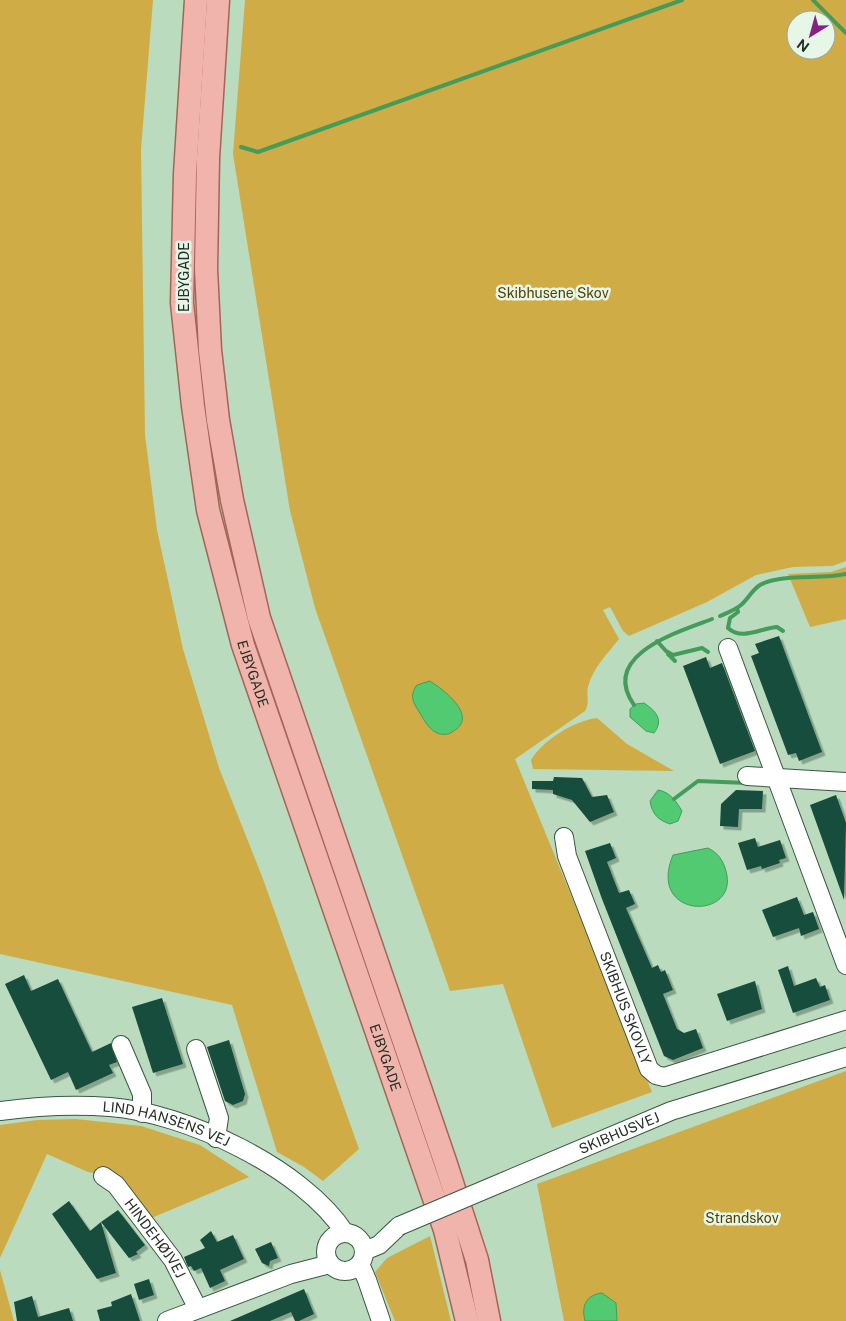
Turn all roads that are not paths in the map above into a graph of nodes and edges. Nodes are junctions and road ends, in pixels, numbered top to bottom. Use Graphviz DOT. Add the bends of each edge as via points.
graph roads {
  1 [pos="196,0"];
  2 [pos="218,0"];
  3 [pos="728,648"];
  4 [pos="747,776"];
  5 [pos="778,779"];
  6 [pos="846,782"];
  7 [pos="564,837"];
  8 [pos="846,965"];
  9 [pos="846,1020"];
  10 [pos="121,1045"];
  11 [pos="196,1049"];
  12 [pos="846,1057"];
  13 [pos="0,1111"];
  14 [pos="142,1113"];
  15 [pos="216,1138"];
  16 [pos="103,1176"];
  17 [pos="345,1252"];
  18 [pos="198,1309"];
  19 [pos="167,1321"];
  20 [pos="381,1321"];
  21 [pos="467,1321"];
  22 [pos="489,1321"];
  1 -- 21 [label="main road, EJBYGADE" via="185,174 182,304 208,510 243,645 445,1230"];
  2 -- 22 [label="main road, EJBYGADE" via="208,158 206,269 210,350 232,500 259,618 445,1161 477,1260"];
  3 -- 5 [label="street"];
  4 -- 5 [label="street"];
  5 -- 6 [label="street"];
  5 -- 8 [label="street"];
  7 -- 9 [label="street, SKIBHUS SKOVLY" via="570,865 649,1069 656,1076 664,1077"];
  10 -- 14 [label="street" via="142,1094"];
  11 -- 15 [label="street" via="219,1118"];
  12 -- 17 [label="street, SKIBHUSVEJ, bridge" via="670,1111 399,1226 378,1245"];
  13 -- 14 [label="street, LIND HANSENS VEJ" via="62,1105 112,1107"];
  14 -- 15 [label="street, LIND HANSENS VEJ" via="166,1118"];
  15 -- 17 [label="street, LIND HANSENS VEJ" via="271,1166 315,1199 335,1218"];
  16 -- 18 [label="street, HINDEHØJVEJ" via="116,1185 173,1260"];
  17 -- 18 [label="street, SKIBHUSVEJ" via="311,1258 290,1274"];
  17 -- 20 [label="street, LIND HANSENS VEJ" via="368,1280"];
  18 -- 19 [label="street, SKIBHUSVEJ"];
}
